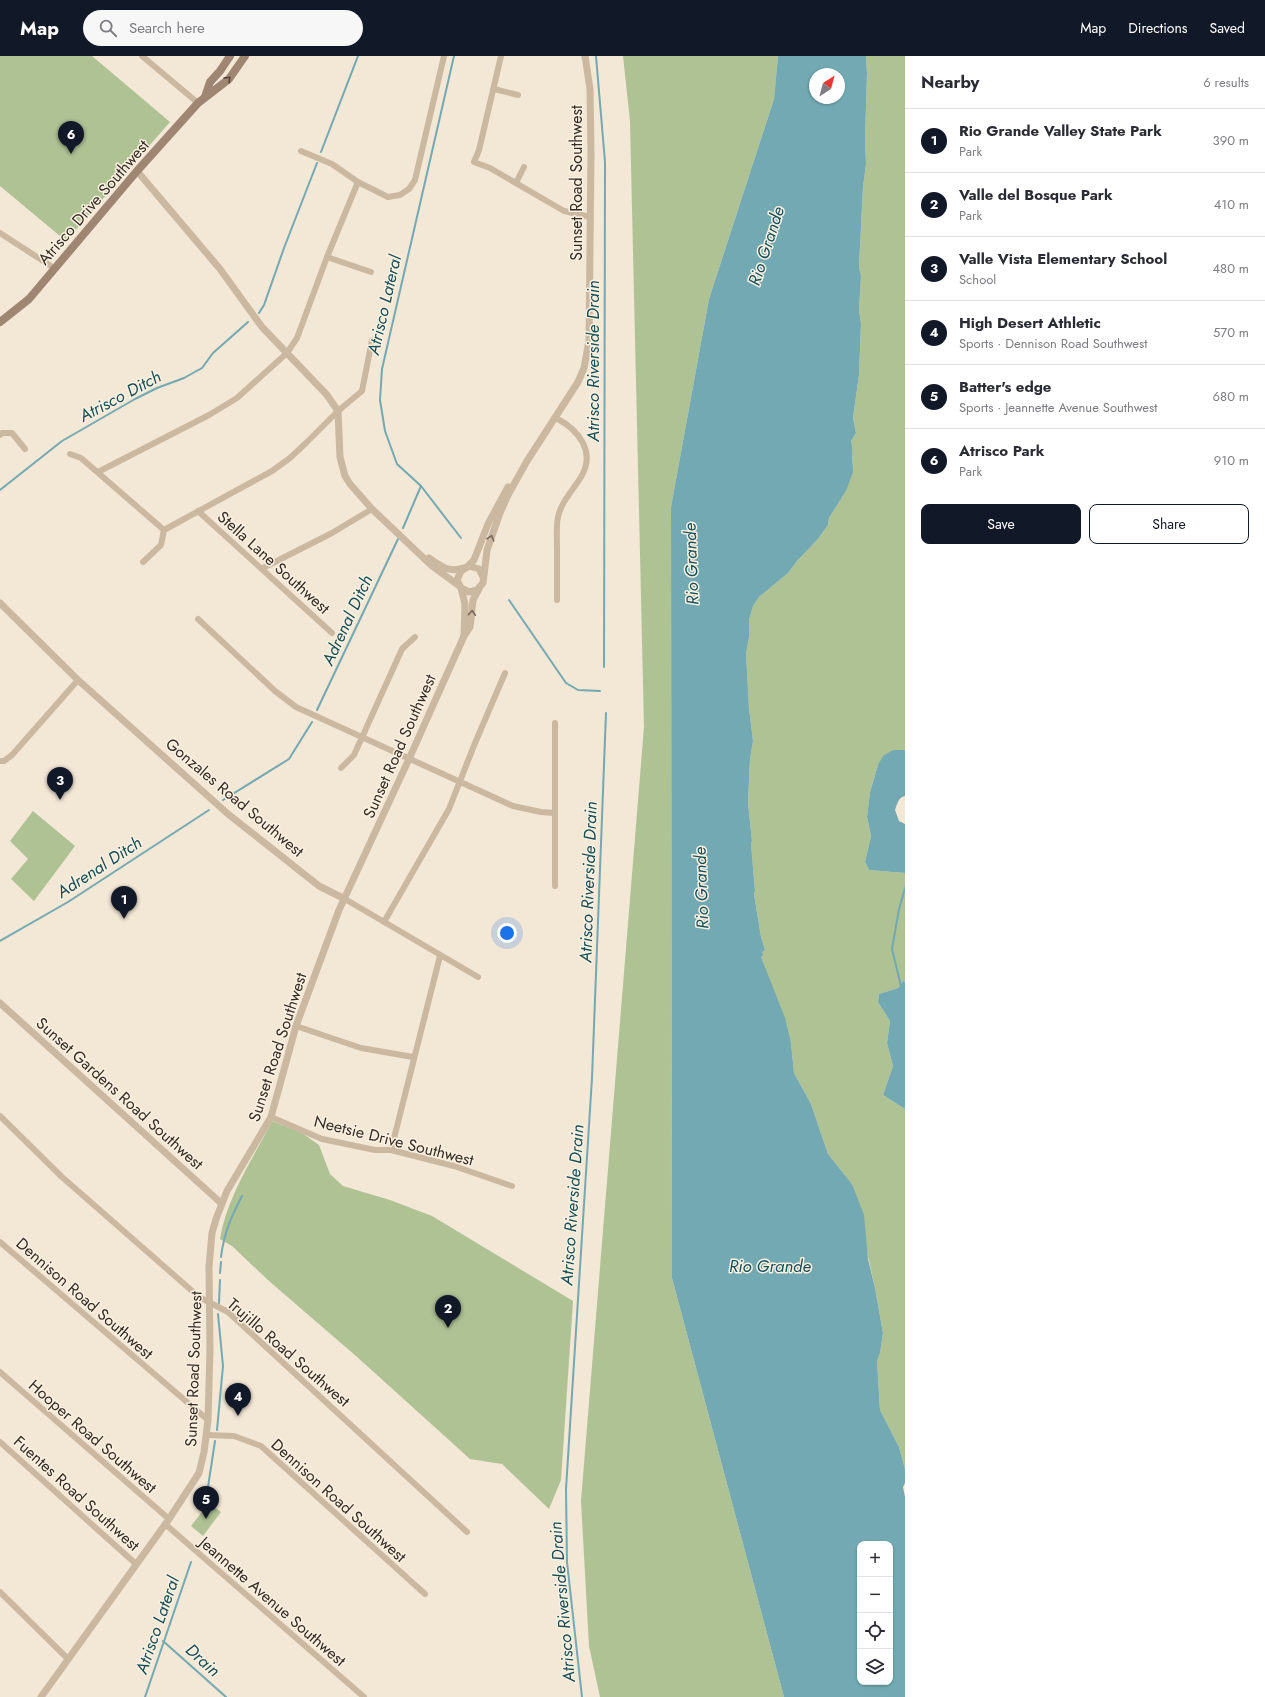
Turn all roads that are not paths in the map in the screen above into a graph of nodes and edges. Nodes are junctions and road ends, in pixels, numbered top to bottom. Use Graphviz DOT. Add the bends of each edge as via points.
graph roads {
  1 [pos="142,56"];
  2 [pos="230,56"];
  3 [pos="245,56"];
  4 [pos="444,56"];
  5 [pos="501,56"];
  6 [pos="585,56"];
  7 [pos="494,89"];
  8 [pos="518,95"];
  9 [pos="205,97"];
  10 [pos="198,103"];
  11 [pos="301,151"];
  12 [pos="524,167"];
  13 [pos="137,171"];
  14 [pos="358,182"];
  15 [pos="516,183"];
  16 [pos="590,217"];
  17 [pos="0,233"];
  18 [pos="327,257"];
  19 [pos="54,268"];
  20 [pos="371,272"];
  21 [pos="0,322"];
  22 [pos="372,340"];
  23 [pos="287,352"];
  24 [pos="338,411"];
  25 [pos="556,418"];
  26 [pos="0,435"];
  27 [pos="24,449"];
  28 [pos="70,454"];
  29 [pos="527,461"];
  30 [pos="98,472"];
  31 [pos="372,509"];
  32 [pos="198,511"];
  33 [pos="164,530"];
  34 [pos="414,547"];
  35 [pos="143,562"];
  36 [pos="465,567"];
  37 [pos="262,568"];
  38 [pos="483,577"];
  39 [pos="460,587"];
  40 [pos="479,589"];
  41 [pos="557,600"];
  42 [pos="0,603"];
  43 [pos="198,619"];
  44 [pos="332,632"];
  45 [pos="464,636"];
  46 [pos="415,637"];
  47 [pos="505,673"];
  48 [pos="78,680"];
  49 [pos="555,723"];
  50 [pos="362,738"];
  51 [pos="409,759"];
  52 [pos="0,761"];
  53 [pos="341,768"];
  54 [pos="460,782"];
  55 [pos="555,813"];
  56 [pos="555,886"];
  57 [pos="345,899"];
  58 [pos="384,922"];
  59 [pos="440,956"];
  60 [pos="478,977"];
  61 [pos="0,1003"];
  62 [pos="296,1026"];
  63 [pos="413,1057"];
  64 [pos="0,1116"];
  65 [pos="271,1117"];
  66 [pos="391,1150"];
  67 [pos="512,1186"];
  68 [pos="221,1203"];
  69 [pos="0,1242"];
  70 [pos="210,1303"];
  71 [pos="0,1372"];
  72 [pos="208,1420"];
  73 [pos="206,1435"];
  74 [pos="0,1442"];
  75 [pos="167,1522"];
  76 [pos="467,1532"];
  77 [pos="136,1564"];
  78 [pos="0,1592"];
  79 [pos="426,1594"];
  80 [pos="68,1659"];
  81 [pos="41,1697"];
  82 [pos="364,1697"];
  1 -- 10 [label="street"];
  2 -- 9 [label="main road, Atrisco Drive Southwest" via="210,82"];
  9 -- 3 [label="main road, Atrisco Drive Southwest, one-way" via="228,79"];
  4 -- 14 [label="street" via="415,180 409,189 400,195 388,197"];
  5 -- 7 [label="street"];
  6 -- 16 [label="street, Sunset Road Southwest" via="590,89"];
  7 -- 8 [label="street"];
  7 -- 15 [label="street" via="474,162"];
  9 -- 10 [label="main road, Atrisco Drive Southwest"];
  10 -- 13 [label="main road, Atrisco Drive Southwest"];
  11 -- 14 [label="street" via="332,164"];
  12 -- 15 [label="street"];
  13 -- 19 [label="main road, Atrisco Drive Southwest"];
  13 -- 23 [label="street" via="220,270 262,327"];
  14 -- 18 [label="street"];
  15 -- 16 [label="street" via="564,211"];
  16 -- 25 [label="street, Sunset Road Southwest" via="589,341 584,368"];
  17 -- 19 [label="street"];
  18 -- 20 [label="street"];
  18 -- 23 [label="street" via="297,338"];
  19 -- 21 [label="main road, Atrisco Drive Southwest" via="29,299"];
  22 -- 24 [label="street" via="362,391"];
  23 -- 24 [label="street" via="327,395"];
  23 -- 30 [label="street" via="237,398"];
  24 -- 31 [label="street" via="340,457 345,476 356,493"];
  24 -- 32 [label="street" via="290,458 272,471"];
  25 -- 29 [label="street, Sunset Road Southwest"];
  25 -- 41 [label="street" via="580,437 586,449 587,459 584,471 563,503 558,518"];
  26 -- 27 [label="street" via="12,433"];
  28 -- 30 [label="street" via="81,458"];
  29 -- 36 [label="street, Sunset Road Southwest" via="502,497 474,560"];
  38 -- 29 [label="street, Sunset Road Southwest, one-way" via="487,550 500,513"];
  30 -- 33 [label="street"];
  31 -- 34 [label="street"];
  31 -- 37 [label="street" via="332,533"];
  32 -- 33 [label="street"];
  32 -- 37 [label="street, Stella Lane Southwest"];
  33 -- 35 [label="street" via="161,545"];
  34 -- 36 [label="street" via="443,568 451,570"];
  34 -- 39 [label="street" via="436,569"];
  36 -- 38 [label="street" via="477,568"];
  36 -- 39 [label="street" via="457,578"];
  37 -- 44 [label="street, Stella Lane Southwest"];
  38 -- 40 [label="street"];
  39 -- 40 [label="street" via="469,592"];
  39 -- 45 [label="street, Sunset Road Southwest" via="465,604"];
  45 -- 40 [label="street, Sunset Road Southwest, one-way" via="470,627 473,600"];
  42 -- 48 [label="street, Gonzales Road Southwest"];
  43 -- 50 [label="street" via="286,701"];
  45 -- 51 [label="street, Sunset Road Southwest"];
  46 -- 50 [label="street" via="402,649"];
  47 -- 54 [label="street"];
  48 -- 52 [label="street" via="12,756"];
  48 -- 57 [label="street, Gonzales Road Southwest" via="228,814 319,886"];
  49 -- 55 [label="street"];
  50 -- 51 [label="street"];
  50 -- 53 [label="street" via="352,759"];
  51 -- 54 [label="street"];
  51 -- 57 [label="street, Sunset Road Southwest"];
  54 -- 55 [label="street" via="512,806"];
  54 -- 58 [label="street" via="450,809"];
  55 -- 56 [label="street"];
  57 -- 58 [label="street, Gonzales Road Southwest"];
  57 -- 62 [label="street, Sunset Road Southwest"];
  58 -- 59 [label="street, Gonzales Road Southwest"];
  59 -- 60 [label="street, Gonzales Road Southwest"];
  59 -- 63 [label="street"];
  61 -- 68 [label="street, Sunset Gardens Road Southwest"];
  62 -- 63 [label="street" via="361,1048"];
  62 -- 65 [label="street, Sunset Road Southwest"];
  63 -- 66 [label="street"];
  64 -- 70 [label="street, Trujillo Road Southwest" via="62,1177 199,1297"];
  65 -- 66 [label="street, Neetsie Drive Southwest" via="322,1139 375,1150"];
  65 -- 68 [label="street, Sunset Road Southwest"];
  66 -- 67 [label="street, Neetsie Drive Southwest" via="454,1166"];
  68 -- 70 [label="street, Sunset Road Southwest" via="212,1233 210,1251"];
  69 -- 72 [label="street, Dennison Road Southwest"];
  70 -- 72 [label="street, Sunset Road Southwest"];
  70 -- 76 [label="street, Trujillo Road Southwest" via="228,1312"];
  71 -- 75 [label="street, Hooper Road Southwest"];
  72 -- 73 [label="street, Sunset Road Southwest"];
  73 -- 75 [label="street, Sunset Road Southwest" via="199,1473"];
  73 -- 79 [label="street, Dennison Road Southwest" via="234,1436 261,1446"];
  74 -- 77 [label="street, Fuentes Road Southwest"];
  75 -- 77 [label="street, Sunset Road Southwest"];
  75 -- 82 [label="street, Jeannette Avenue Southwest"];
  77 -- 80 [label="street, Sunset Road Southwest"];
  78 -- 80 [label="street"];
  80 -- 81 [label="street, Sunset Road Southwest"];
}
